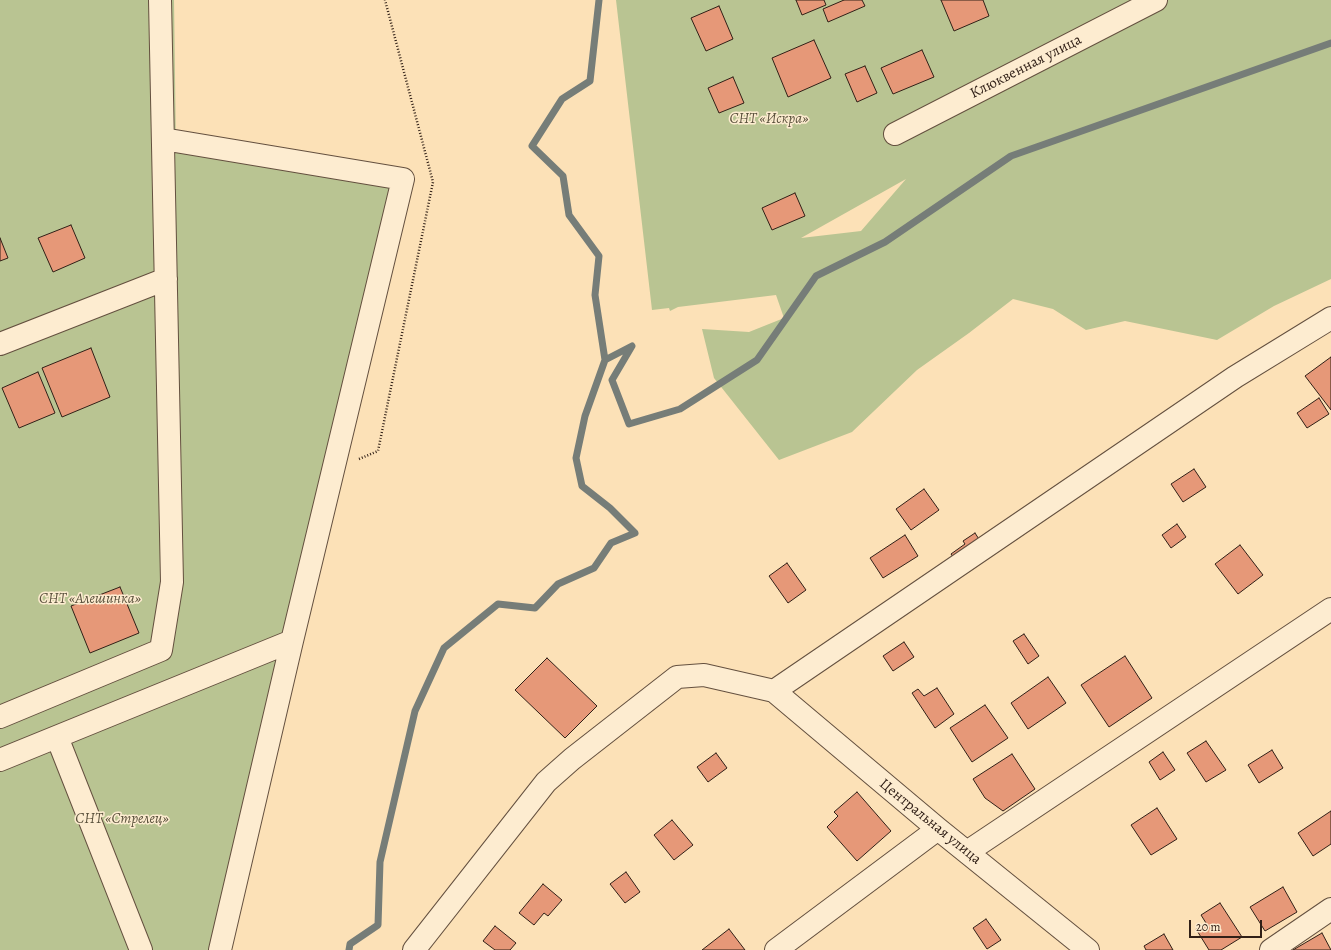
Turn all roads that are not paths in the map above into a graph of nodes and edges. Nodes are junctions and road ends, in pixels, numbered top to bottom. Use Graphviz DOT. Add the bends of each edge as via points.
graph roads {
  1 [pos="160,0"];
  2 [pos="1156,0"];
  3 [pos="895,134"];
  4 [pos="163,139"];
  5 [pos="166,279"];
  6 [pos="1331,318"];
  7 [pos="0,344"];
  8 [pos="1331,609"];
  9 [pos="292,641"];
  10 [pos="774,691"];
  11 [pos="0,717"];
  12 [pos="57,737"];
  13 [pos="0,760"];
  14 [pos="938,830"];
  15 [pos="967,852"];
  16 [pos="1331,909"];
  17 [pos="141,950"];
  18 [pos="220,950"];
  19 [pos="414,950"];
  20 [pos="776,950"];
  21 [pos="1088,950"];
  22 [pos="1271,950"];
  1 -- 4 [label="street"];
  2 -- 3 [label="street, Клюквенная улица"];
  4 -- 5 [label="street"];
  4 -- 9 [label="street" via="403,179"];
  5 -- 7 [label="street"];
  5 -- 11 [label="street" via="172,582 161,650"];
  6 -- 10 [label="street" via="1229,382"];
  8 -- 15 [label="street"];
  9 -- 12 [label="street"];
  9 -- 18 [label="street"];
  10 -- 14 [label="street, Центральная улица"];
  10 -- 19 [label="street" via="704,674 677,677 546,782"];
  12 -- 13 [label="street"];
  12 -- 17 [label="street"];
  14 -- 15 [label="street, Центральная улица"];
  14 -- 20 [label="street"];
  15 -- 21 [label="street, Центральная улица"];
  16 -- 22 [label="street"];
}
